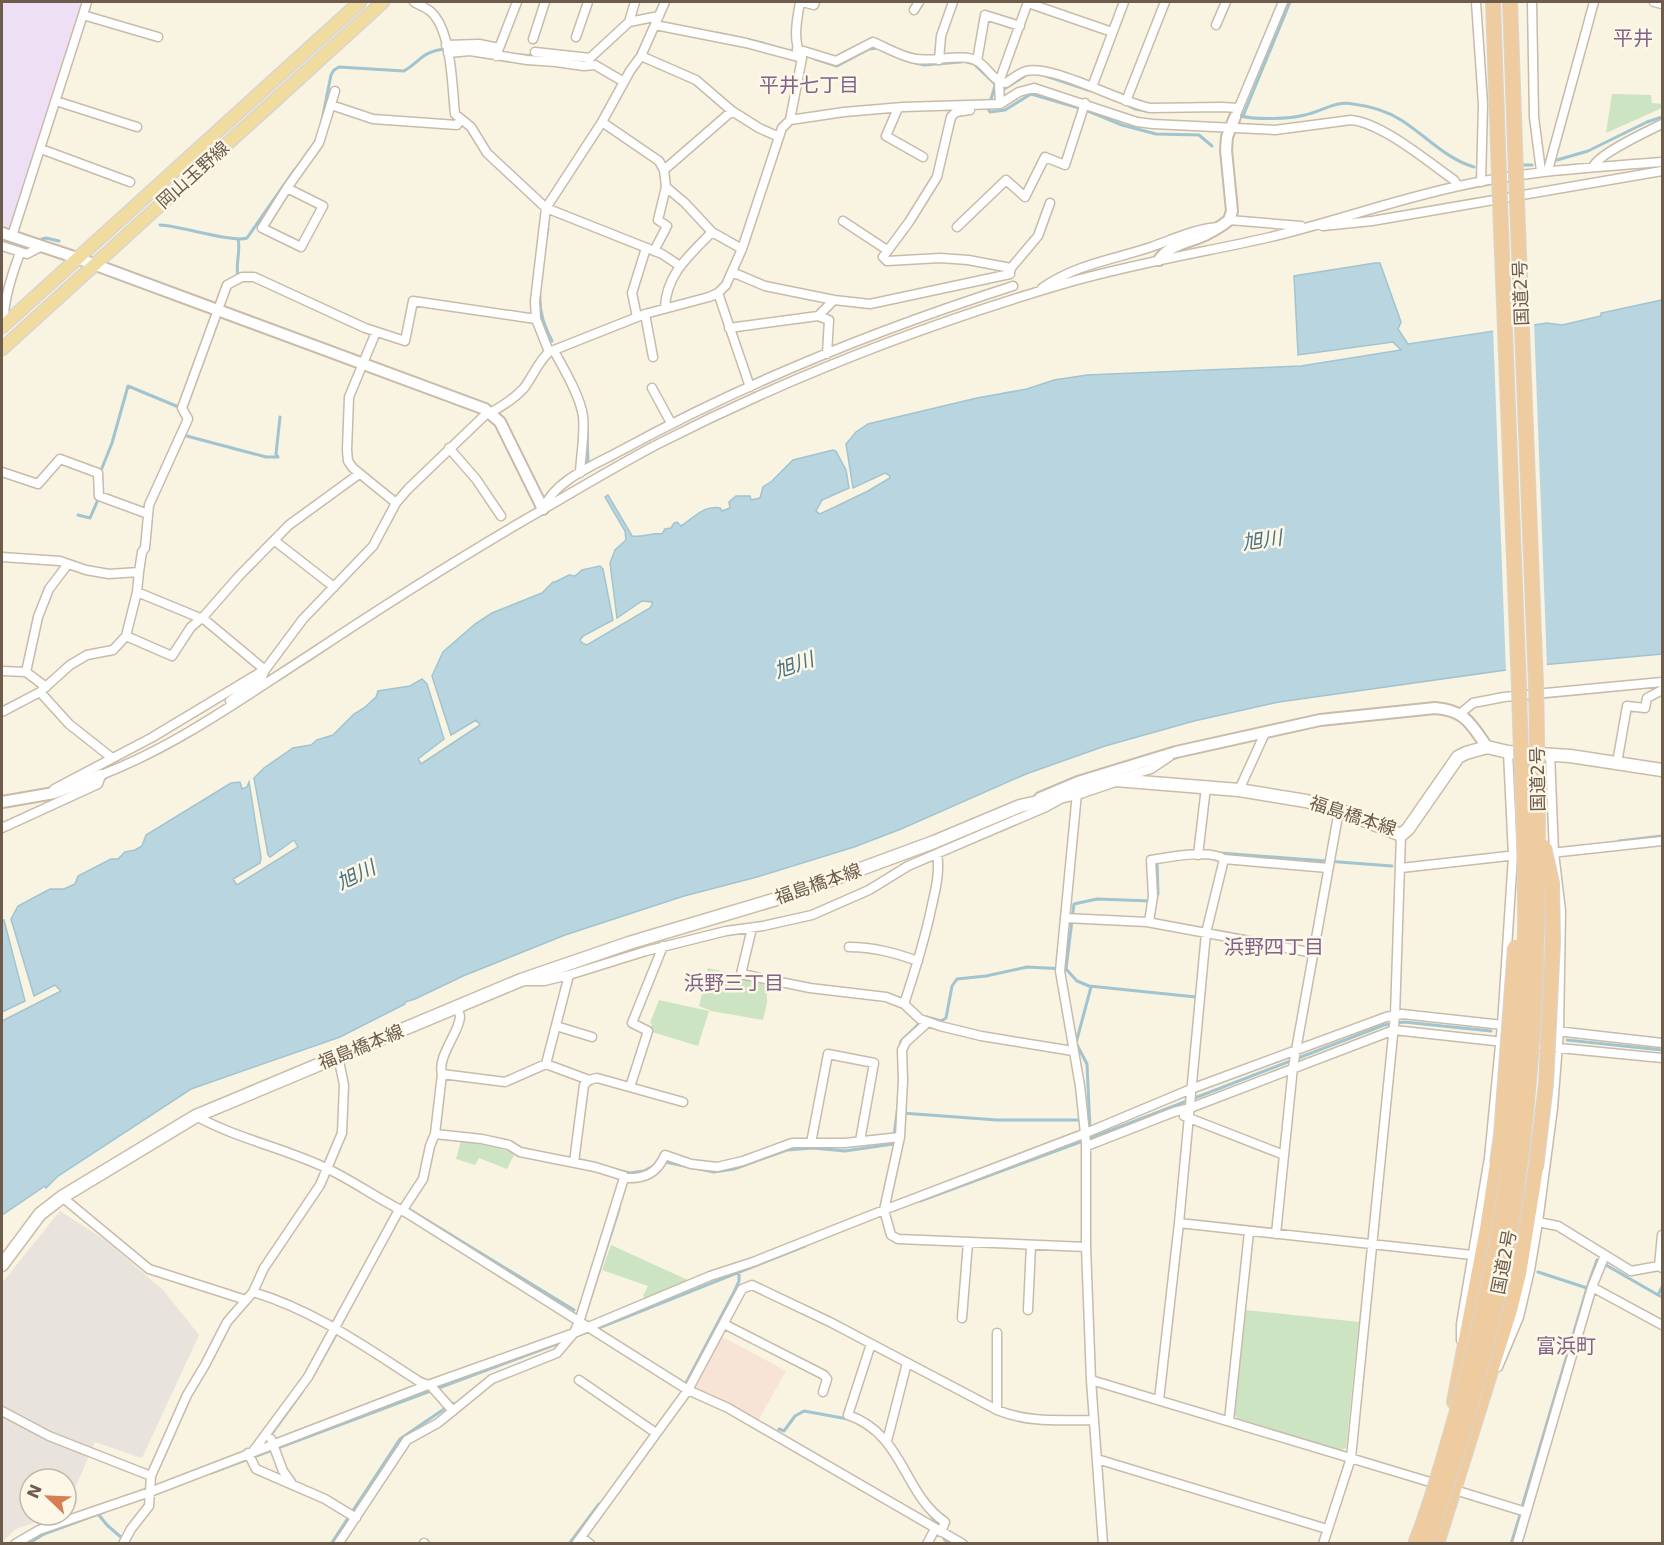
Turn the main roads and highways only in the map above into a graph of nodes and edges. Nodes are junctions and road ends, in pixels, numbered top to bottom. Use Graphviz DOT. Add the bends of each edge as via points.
graph roads {
  1 [pos="360,2"];
  2 [pos="383,2"];
  3 [pos="1493,2"];
  4 [pos="1510,2"];
  5 [pos="2,326"];
  6 [pos="2,349"];
  7 [pos="1662,770"];
  8 [pos="1539,825"];
  9 [pos="1518,857"];
  10 [pos="2,1265"];
  11 [pos="1464,1456"];
  12 [pos="1445,1523"];
  13 [pos="1408,1544"];
  14 [pos="1415,1544"];
  15 [pos="1426,1544"];
  16 [pos="1437,1544"];
  17 [pos="1444,1544"];
  1 -- 5 [label="main road, 岡山玉野線"];
  2 -- 6 [label="main road, 岡山玉野線"];
  3 -- 9 [label="highway, 国道2号, bridge"];
  4 -- 8 [label="highway, 国道2号, bridge"];
  7 -- 10 [label="main road, 福島橋本線" via="1487,747 1458,757 1401,835 1306,801 1239,790 1115,780 1020,806 790,895 628,943 521,981 196,1116 62,1197 40,1214"];
  8 -- 11 [label="highway, bridge" via="1551,883 1553,942 1546,1084 1519,1274 1502,1341"];
  8 -- 15 [label="highway, 国道2号, bridge" via="1535,1010 1516,1193 1480,1375"];
  9 -- 13 [label="highway, bridge" via="1502,1135 1451,1412"];
  9 -- 14 [label="highway, 国道2号, bridge" via="1525,932 1520,1054 1497,1237 1467,1376"];
  11 -- 12 [label="highway"];
  11 -- 15 [label="highway" via="1447,1487"];
  12 -- 16 [label="highway"];
  12 -- 17 [label="highway"];
}
